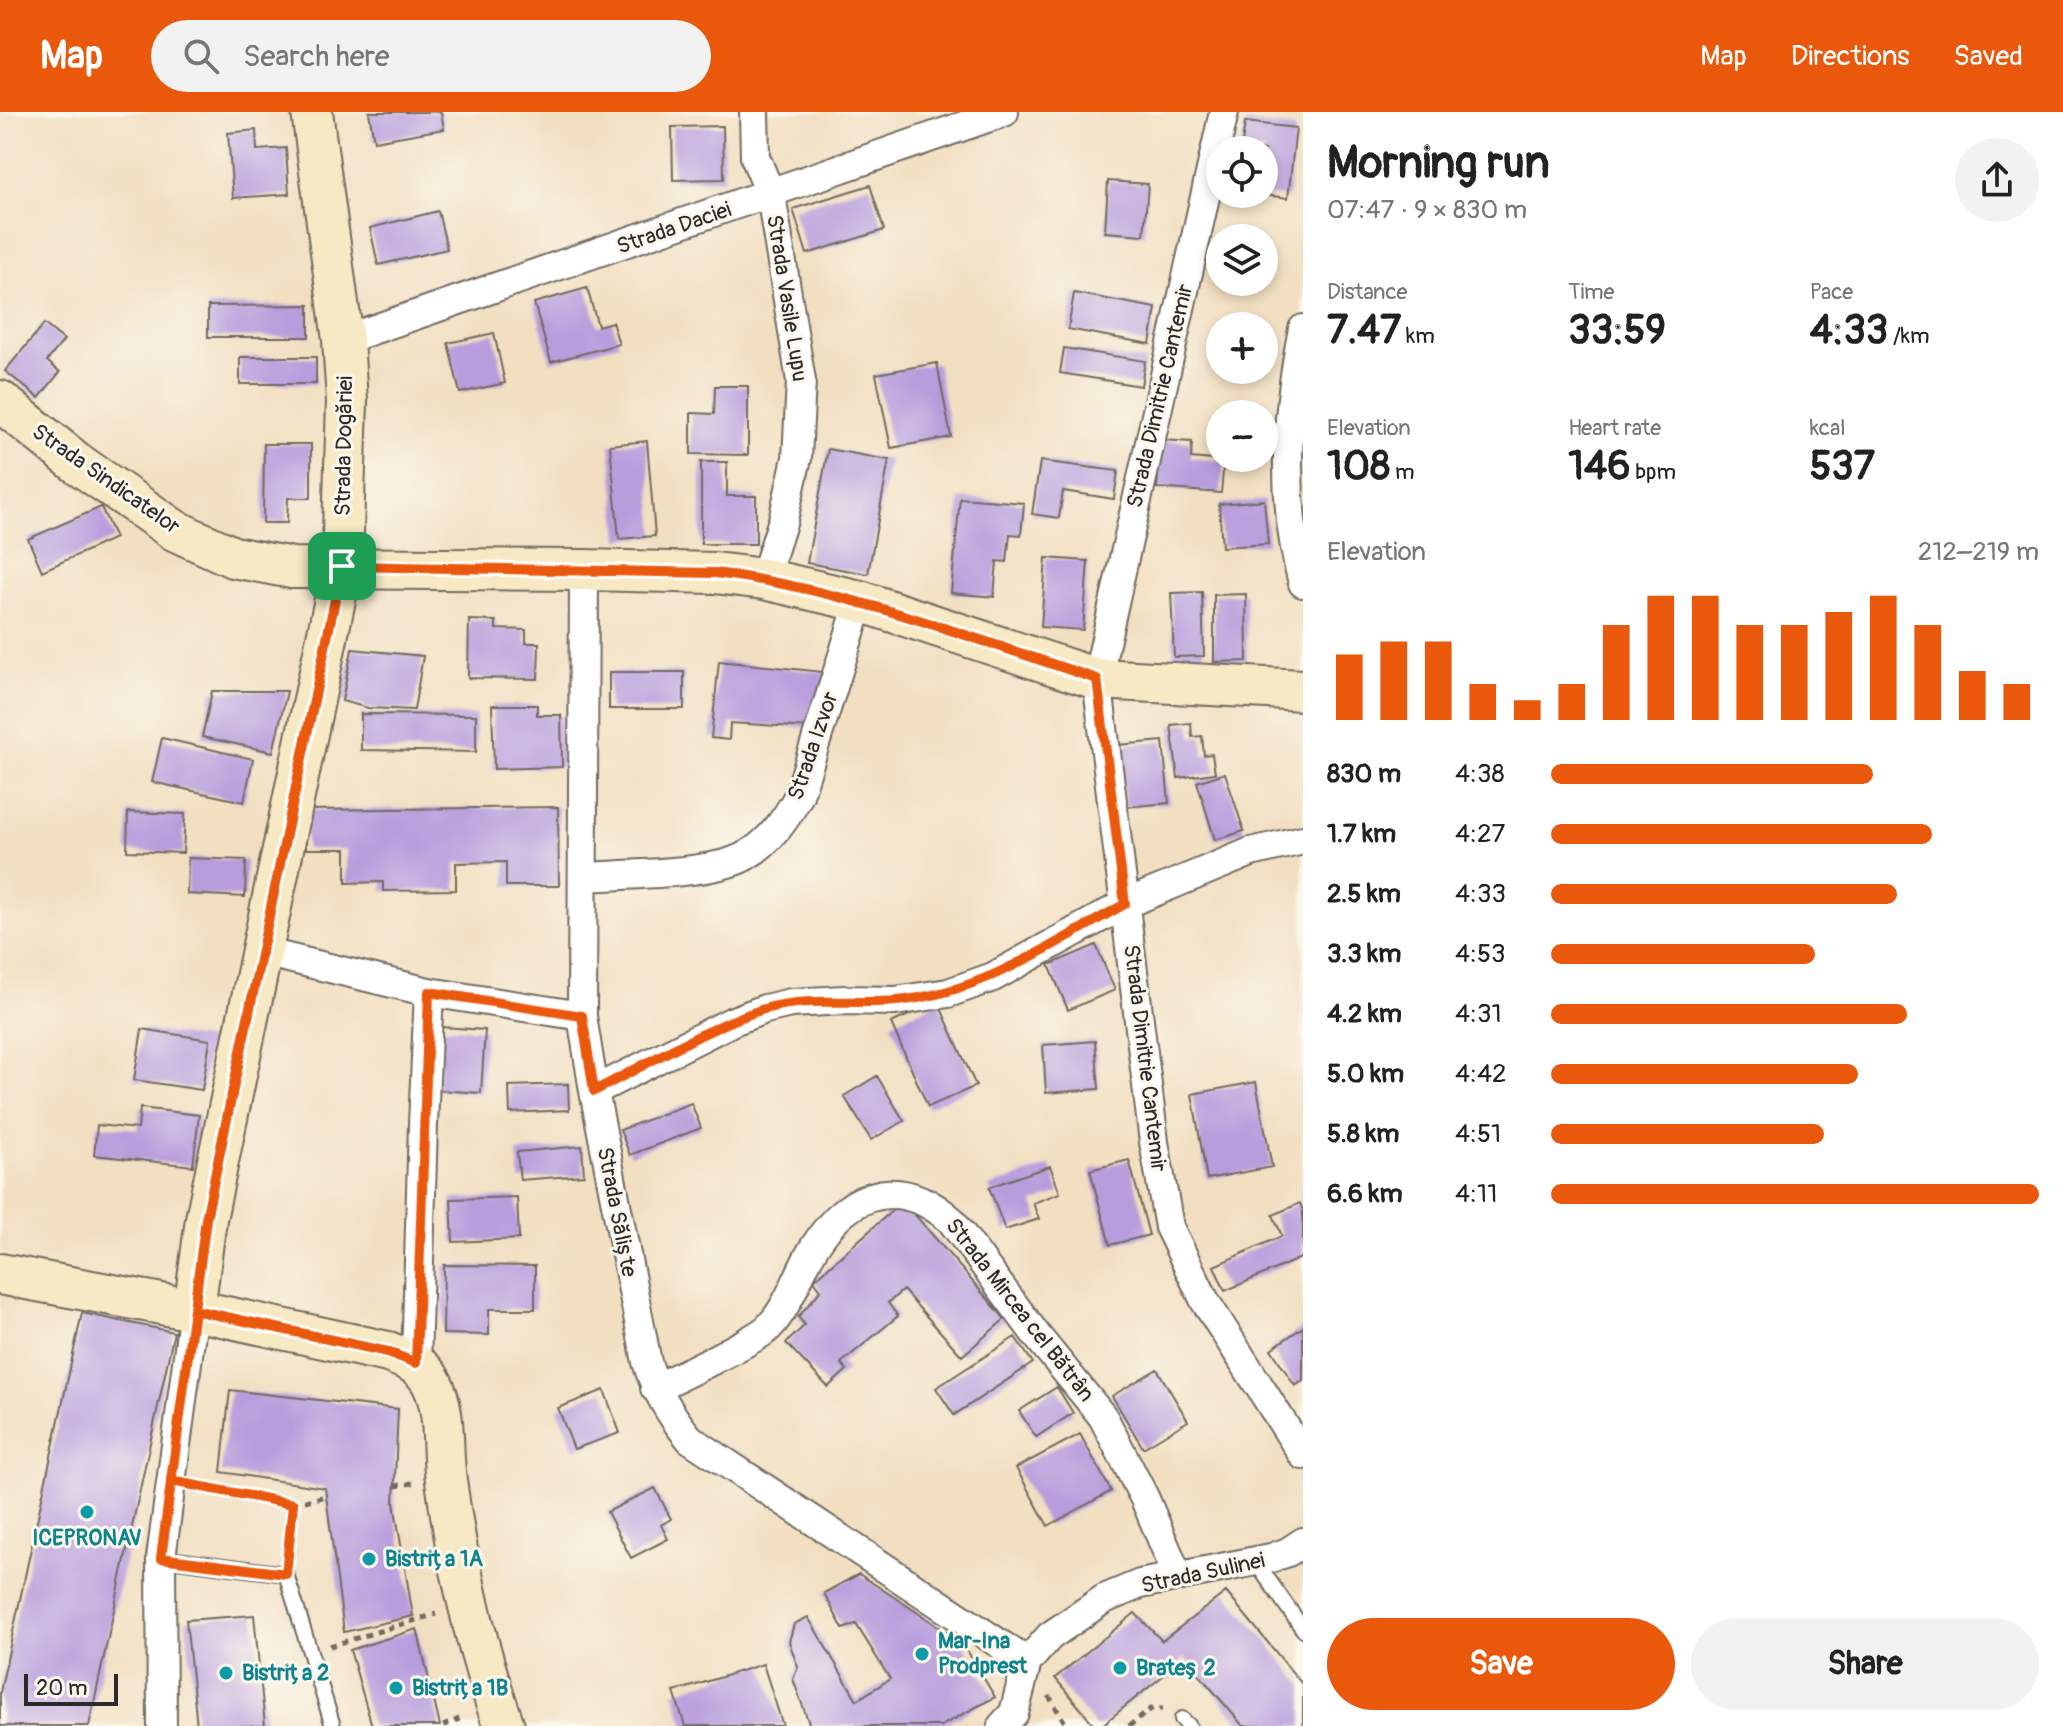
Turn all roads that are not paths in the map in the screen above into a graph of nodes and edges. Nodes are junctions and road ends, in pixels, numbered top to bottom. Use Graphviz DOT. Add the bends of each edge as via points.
graph roads {
  1 [pos="754,112"];
  2 [pos="1004,112"];
  3 [pos="1224,112"];
  4 [pos="316,113"];
  5 [pos="771,195"];
  6 [pos="1303,329"];
  7 [pos="343,340"];
  8 [pos="0,401"];
  9 [pos="342,566"];
  10 [pos="584,570"];
  11 [pos="764,579"];
  12 [pos="1303,583"];
  13 [pos="860,601"];
  14 [pos="1097,679"];
  15 [pos="1303,690"];
  16 [pos="1303,840"];
  17 [pos="584,877"];
  18 [pos="1125,904"];
  19 [pos="263,952"];
  20 [pos="429,992"];
  21 [pos="582,1016"];
  22 [pos="594,1091"];
  23 [pos="0,1274"];
  24 [pos="194,1310"];
  25 [pos="416,1363"];
  26 [pos="655,1388"];
  27 [pos="1303,1455"];
  28 [pos="1303,1542"];
  29 [pos="161,1558"];
  30 [pos="1255,1561"];
  31 [pos="1177,1575"];
  32 [pos="1303,1629"];
  33 [pos="1027,1662"];
  34 [pos="162,1726"];
  35 [pos="333,1726"];
  36 [pos="504,1726"];
  37 [pos="1002,1726"];
  1 -- 5 [label="street, Strada Vasile Lupu" via="755,157"];
  2 -- 5 [label="street, Strada Daciei"];
  3 -- 14 [label="street, Strada Dimitrie Cantemir"];
  4 -- 7 [label="street, Strada Dogăriei"];
  5 -- 7 [label="street, Strada Daciei"];
  5 -- 11 [label="street, Strada Vasile Lupu" via="801,381 797,458"];
  6 -- 12 [label="street" via="1287,439 1291,532"];
  7 -- 9 [label="street, Strada Dogăriei" via="347,401"];
  8 -- 9 [label="street, Strada Sindicatelor" via="174,530 233,557 292,568"];
  9 -- 10 [label="street, Strada Sindicatelor"];
  9 -- 19 [label="street, Strada Dogăriei"];
  10 -- 11 [label="street, Strada Sindicatelor"];
  10 -- 17 [label="street, Strada Săliște"];
  11 -- 13 [label="street, Strada Sindicatelor"];
  13 -- 14 [label="street, Strada Sindicatelor"];
  13 -- 17 [label="street, Strada Izvor" via="799,795 784,822 746,857 714,868"];
  14 -- 15 [label="street, Strada Sindicatelor"];
  14 -- 18 [label="street, Strada Dimitrie Cantemir"];
  16 -- 18 [label="street" via="1251,852"];
  17 -- 21 [label="street, Strada Săliște"];
  18 -- 22 [label="street" via="993,977 948,993 765,1009"];
  18 -- 27 [label="street, Strada Dimitrie Cantemir" via="1169,1227 1205,1301"];
  19 -- 20 [label="street"];
  19 -- 24 [label="street, Strada Dogăriei" via="206,1219"];
  20 -- 21 [label="street"];
  20 -- 25 [label="street"];
  21 -- 22 [label="street, Strada Săliște"];
  22 -- 26 [label="street, Strada Săliște"];
  23 -- 24 [label="street"];
  24 -- 25 [label="street" via="388,1352"];
  24 -- 29 [label="street, Strada Dogăriei"];
  25 -- 36 [label="street" via="432,1383 442,1418 445,1478 469,1605"];
  26 -- 31 [label="street, Strada Mircea cel Bătrân" via="767,1329 825,1231 859,1200 900,1192 951,1220 1103,1417"];
  26 -- 33 [label="street, Strada Săliște" via="690,1439"];
  28 -- 30 [label="street, Strada Sulinei"];
  29 -- 34 [label="street, Strada Dogăriei"];
  29 -- 35 [label="lane" via="286,1574"];
  30 -- 31 [label="street, Strada Sulinei"];
  30 -- 32 [label="lane"];
  31 -- 33 [label="street, Strada Sulinei" via="1104,1599 1050,1636"];
  33 -- 37 [label="street" via="1014,1713"];
}
